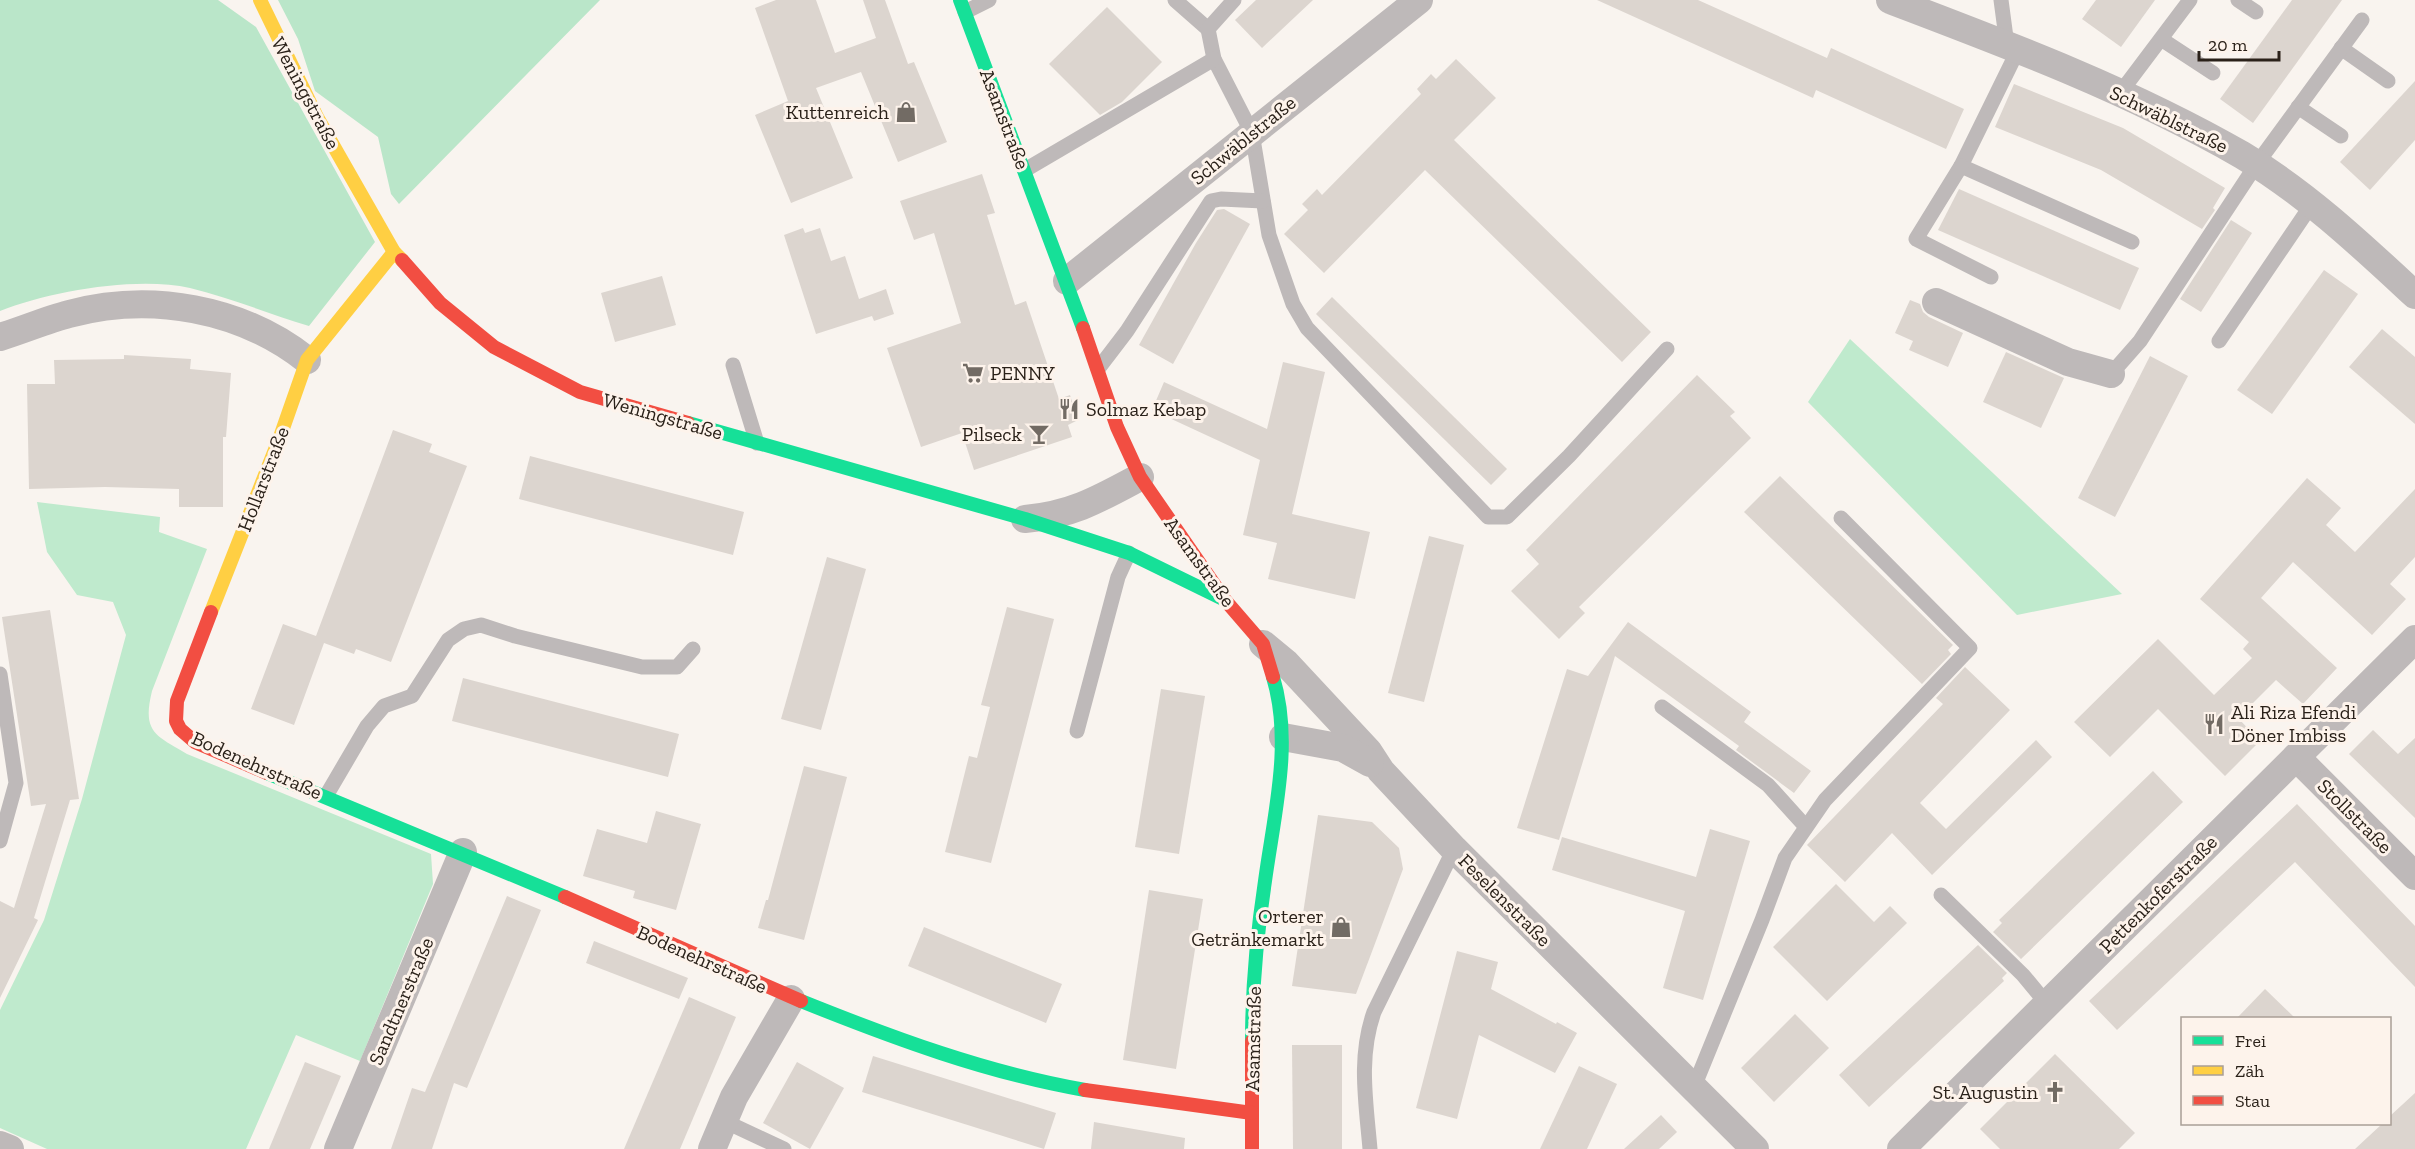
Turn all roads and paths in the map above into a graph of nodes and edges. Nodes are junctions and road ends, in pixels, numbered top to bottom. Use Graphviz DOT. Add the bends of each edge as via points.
graph roads {
  1 [pos="989,0"];
  2 [pos="1175,0"];
  3 [pos="1233,0"];
  4 [pos="1419,0"];
  5 [pos="1890,0"];
  6 [pos="2001,0"];
  7 [pos="2190,0"];
  8 [pos="2238,0"];
  9 [pos="258,5"];
  10 [pos="963,6"];
  11 [pos="2256,12"];
  12 [pos="2362,20"];
  13 [pos="1208,29"];
  14 [pos="2161,39"];
  15 [pos="2012,48"];
  16 [pos="2341,48"];
  17 [pos="1214,59"];
  18 [pos="2213,73"];
  19 [pos="2388,81"];
  20 [pos="2120,93"];
  21 [pos="2298,106"];
  22 [pos="1252,133"];
  23 [pos="2342,136"];
  24 [pos="2256,165"];
  25 [pos="1961,166"];
  26 [pos="1024,171"];
  27 [pos="1263,201"];
  28 [pos="2312,204"];
  29 [pos="2132,242"];
  30 [pos="394,252"];
  31 [pos="1991,277"];
  32 [pos="1067,280"];
  33 [pos="2415,295"];
  34 [pos="1936,302"];
  35 [pos="0,337"];
  36 [pos="2219,341"];
  37 [pos="1667,349"];
  38 [pos="307,360"];
  39 [pos="733,365"];
  40 [pos="1098,369"];
  41 [pos="2111,374"];
  42 [pos="757,443"];
  43 [pos="1140,477"];
  44 [pos="1841,518"];
  45 [pos="1025,519"];
  46 [pos="1129,553"];
  47 [pos="1225,600"];
  48 [pos="2415,639"];
  49 [pos="1263,644"];
  50 [pos="693,649"];
  51 [pos="0,674"];
  52 [pos="1662,707"];
  53 [pos="178,727"];
  54 [pos="1077,731"];
  55 [pos="1283,737"];
  56 [pos="2296,757"];
  57 [pos="1381,771"];
  58 [pos="326,796"];
  59 [pos="1806,827"];
  60 [pos="0,841"];
  61 [pos="1454,849"];
  62 [pos="463,852"];
  63 [pos="2415,876"];
  64 [pos="1941,895"];
  65 [pos="791,999"];
  66 [pos="2047,1004"];
  67 [pos="1694,1087"];
  68 [pos="1252,1113"];
  69 [pos="723,1121"];
  70 [pos="0,1144"];
  71 [pos="10,1149"];
  72 [pos="338,1149"];
  73 [pos="712,1149"];
  74 [pos="784,1149"];
  75 [pos="1252,1149"];
  76 [pos="1370,1149"];
  77 [pos="1755,1149"];
  78 [pos="1901,1149"];
  1 -- 10 [label="lane"];
  2 -- 13 [label="lane"];
  3 -- 13 [label="lane"];
  4 -- 22 [label="street, Schwäblstraße"];
  5 -- 15 [label="street, Schwäblstraße"];
  6 -- 15 [label="lane"];
  7 -- 14 [label="lane"];
  8 -- 11 [label="lane"];
  9 -- 30 [label="street, Weningstraße"];
  10 -- 26 [label="street, Asamstraße"];
  12 -- 16 [label="lane"];
  13 -- 17 [label="lane"];
  14 -- 18 [label="lane"];
  14 -- 20 [label="lane"];
  15 -- 20 [label="street, Schwäblstraße"];
  15 -- 25 [label="lane"];
  16 -- 19 [label="lane"];
  16 -- 21 [label="lane"];
  17 -- 22 [label="lane"];
  17 -- 26 [label="lane"];
  20 -- 24 [label="street, Schwäblstraße"];
  21 -- 23 [label="lane"];
  21 -- 24 [label="lane"];
  22 -- 27 [label="lane"];
  22 -- 32 [label="street, Schwäblstraße"];
  24 -- 28 [label="street, Schwäblstraße"];
  24 -- 41 [label="lane" via="2140,341"];
  25 -- 29 [label="lane"];
  25 -- 31 [label="lane" via="1916,239"];
  26 -- 32 [label="street, Asamstraße"];
  27 -- 37 [label="lane" via="1280,269 1307,328 1488,517 1507,517"];
  27 -- 40 [label="lane" via="1211,201"];
  28 -- 33 [label="street, Schwäblstraße"];
  28 -- 36 [label="lane"];
  30 -- 38 [label="street, Hollarstraße"];
  30 -- 42 [label="street, Weningstraße" via="440,303 494,347 580,392"];
  32 -- 40 [label="street, Asamstraße"];
  34 -- 41 [label="street" via="2067,362"];
  35 -- 38 [label="street" via="70,314 151,303 193,307 237,321 291,347"];
  38 -- 53 [label="street, Hollarstraße" via="183,684 175,712"];
  39 -- 42 [label="lane"];
  40 -- 43 [label="street, Asamstraße" via="1117,427"];
  42 -- 45 [label="street, Weningstraße"];
  43 -- 45 [label="street" via="1076,510"];
  43 -- 47 [label="street, Asamstraße"];
  44 -- 59 [label="lane" via="1970,648 1825,800"];
  45 -- 46 [label="street, Weningstraße"];
  46 -- 47 [label="street, Weningstraße"];
  46 -- 54 [label="lane" via="1118,577"];
  47 -- 49 [label="street, Asamstraße"];
  48 -- 56 [label="street, Pettenkoferstraße"];
  49 -- 55 [label="street, Asamstraße" via="1279,696"];
  49 -- 57 [label="street, Feselenstraße" via="1286,663 1368,751"];
  50 -- 58 [label="lane" via="677,667 642,667 481,625 464,629 448,640 412,696 384,706 366,726"];
  51 -- 60 [label="lane" via="16,783"];
  52 -- 59 [label="lane" via="1768,784"];
  53 -- 58 [label="street, Bodenehrstraße" via="193,741"];
  55 -- 57 [label="street" via="1343,748"];
  55 -- 68 [label="street, Asamstraße" via="1252,1009"];
  56 -- 63 [label="street, Stollstraße"];
  56 -- 66 [label="street, Pettenkoferstraße"];
  57 -- 61 [label="street, Feselenstraße"];
  58 -- 62 [label="street, Bodenehrstraße"];
  59 -- 67 [label="lane" via="1785,858"];
  61 -- 67 [label="street, Feselenstraße"];
  61 -- 76 [label="lane" via="1368,1029 1363,1060"];
  62 -- 65 [label="street, Bodenehrstraße"];
  62 -- 72 [label="street, Sandtnerstraße"];
  64 -- 66 [label="lane" via="2023,975"];
  65 -- 68 [label="street, Bodenehrstraße" via="938,1052 1017,1075 1105,1093"];
  65 -- 69 [label="street"];
  66 -- 78 [label="street, Pettenkoferstraße"];
  67 -- 77 [label="street, Feselenstraße"];
  68 -- 75 [label="street, Asamstraße"];
  69 -- 73 [label="street"];
  69 -- 74 [label="lane"];
  70 -- 71 [label="street"];
}
